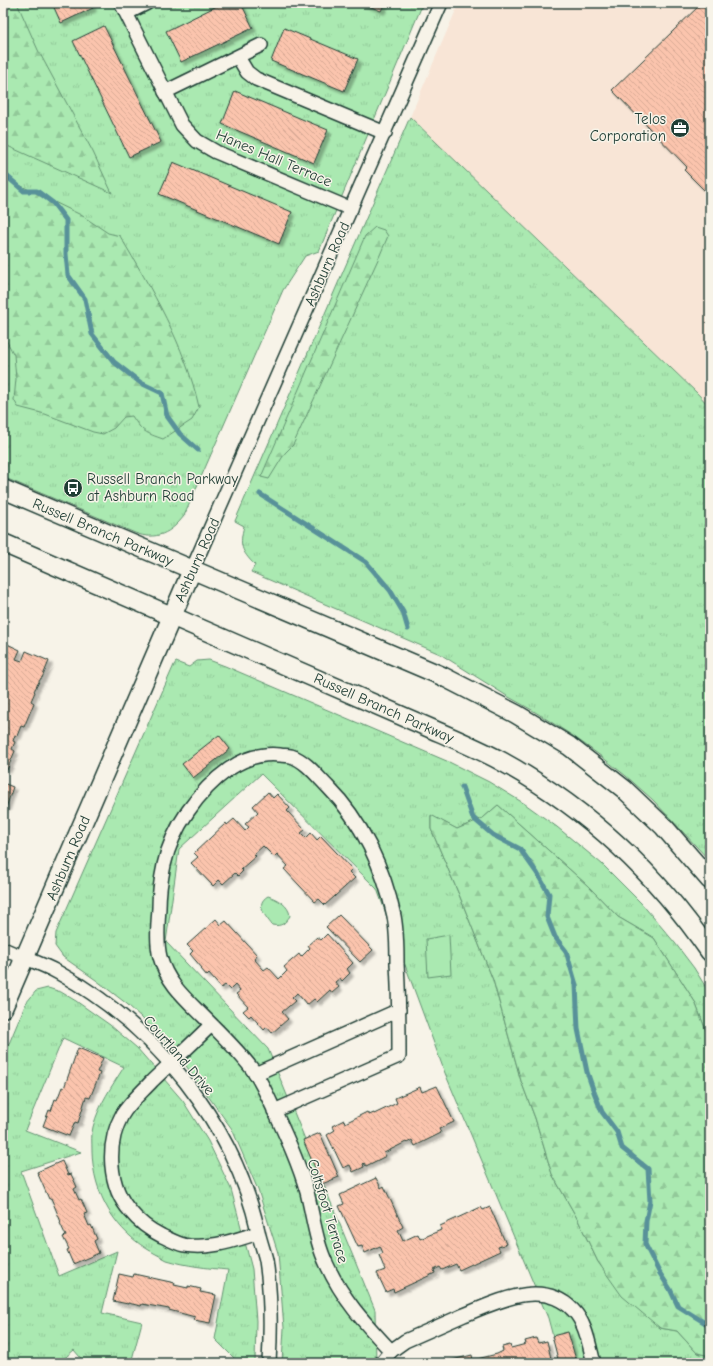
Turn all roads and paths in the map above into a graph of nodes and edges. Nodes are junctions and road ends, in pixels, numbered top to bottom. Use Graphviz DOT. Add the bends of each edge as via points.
graph roads {
  1 [pos="147,3"];
  2 [pos="441,3"];
  3 [pos="124,8"];
  4 [pos="261,45"];
  5 [pos="238,56"];
  6 [pos="165,92"];
  7 [pos="385,133"];
  8 [pos="352,209"];
  9 [pos="3,488"];
  10 [pos="3,543"];
  11 [pos="192,570"];
  12 [pos="172,616"];
  13 [pos="710,880"];
  14 [pos="3,949"];
  15 [pos="710,952"];
  16 [pos="25,958"];
  17 [pos="3,1008"];
  18 [pos="399,1010"];
  19 [pos="211,1025"];
  20 [pos="170,1064"];
  21 [pos="255,1074"];
  22 [pos="274,1111"];
  23 [pos="258,1233"];
  24 [pos="392,1351"];
  25 [pos="269,1363"];
  26 [pos="381,1363"];
  27 [pos="594,1363"];
  1 -- 3 [label="street"];
  2 -- 7 [label="street, Ashburn Road"];
  3 -- 6 [label="street, Hanes Hall Terrace"];
  4 -- 5 [label="street"];
  5 -- 6 [label="street"];
  5 -- 7 [label="street" via="247,72 256,79"];
  6 -- 8 [label="street, Hanes Hall Terrace" via="182,125 206,147"];
  7 -- 8 [label="street, Ashburn Road"];
  8 -- 11 [label="street, Ashburn Road"];
  9 -- 11 [label="main road, Russell Branch Parkway"];
  10 -- 12 [label="main road, Russell Branch Parkway"];
  11 -- 12 [label="main road, Ashburn Road"];
  11 -- 13 [label="main road, Russell Branch Parkway" via="442,676 516,714 569,746 624,789 664,827"];
  12 -- 15 [label="main road, Russell Branch Parkway" via="459,741 543,787 614,841 690,923"];
  12 -- 16 [label="main road, Ashburn Road"];
  14 -- 16 [label="street, Courtland Drive"];
  16 -- 17 [label="main road, Ashburn Road"];
  16 -- 20 [label="street, Courtland Drive" via="58,972 93,994 145,1036"];
  18 -- 19 [label="street, Coltsfoot Terrace" via="394,916 371,849 335,794 307,766 291,756 257,755 240,762 210,784 184,817 163,866 157,930 166,976"];
  18 -- 21 [label="street"];
  18 -- 22 [label="street, Coltsfoot Terrace" via="399,1056"];
  19 -- 20 [label="street"];
  19 -- 21 [label="street, Coltsfoot Terrace"];
  20 -- 23 [label="street, Courtland Drive" via="204,1107 230,1151 254,1212"];
  20 -- 23 [label="street" via="122,1115 114,1136 111,1155 113,1177 120,1197 150,1230 173,1242 200,1247 221,1244"];
  21 -- 22 [label="street, Coltsfoot Terrace"];
  22 -- 24 [label="street, Coltsfoot Terrace" via="298,1165 325,1263 345,1299"];
  23 -- 25 [label="street, Courtland Drive" via="266,1259 271,1309"];
  24 -- 26 [label="street"];
  24 -- 27 [label="street" via="405,1341 505,1298 539,1294 560,1300 572,1309 581,1321"];
}
